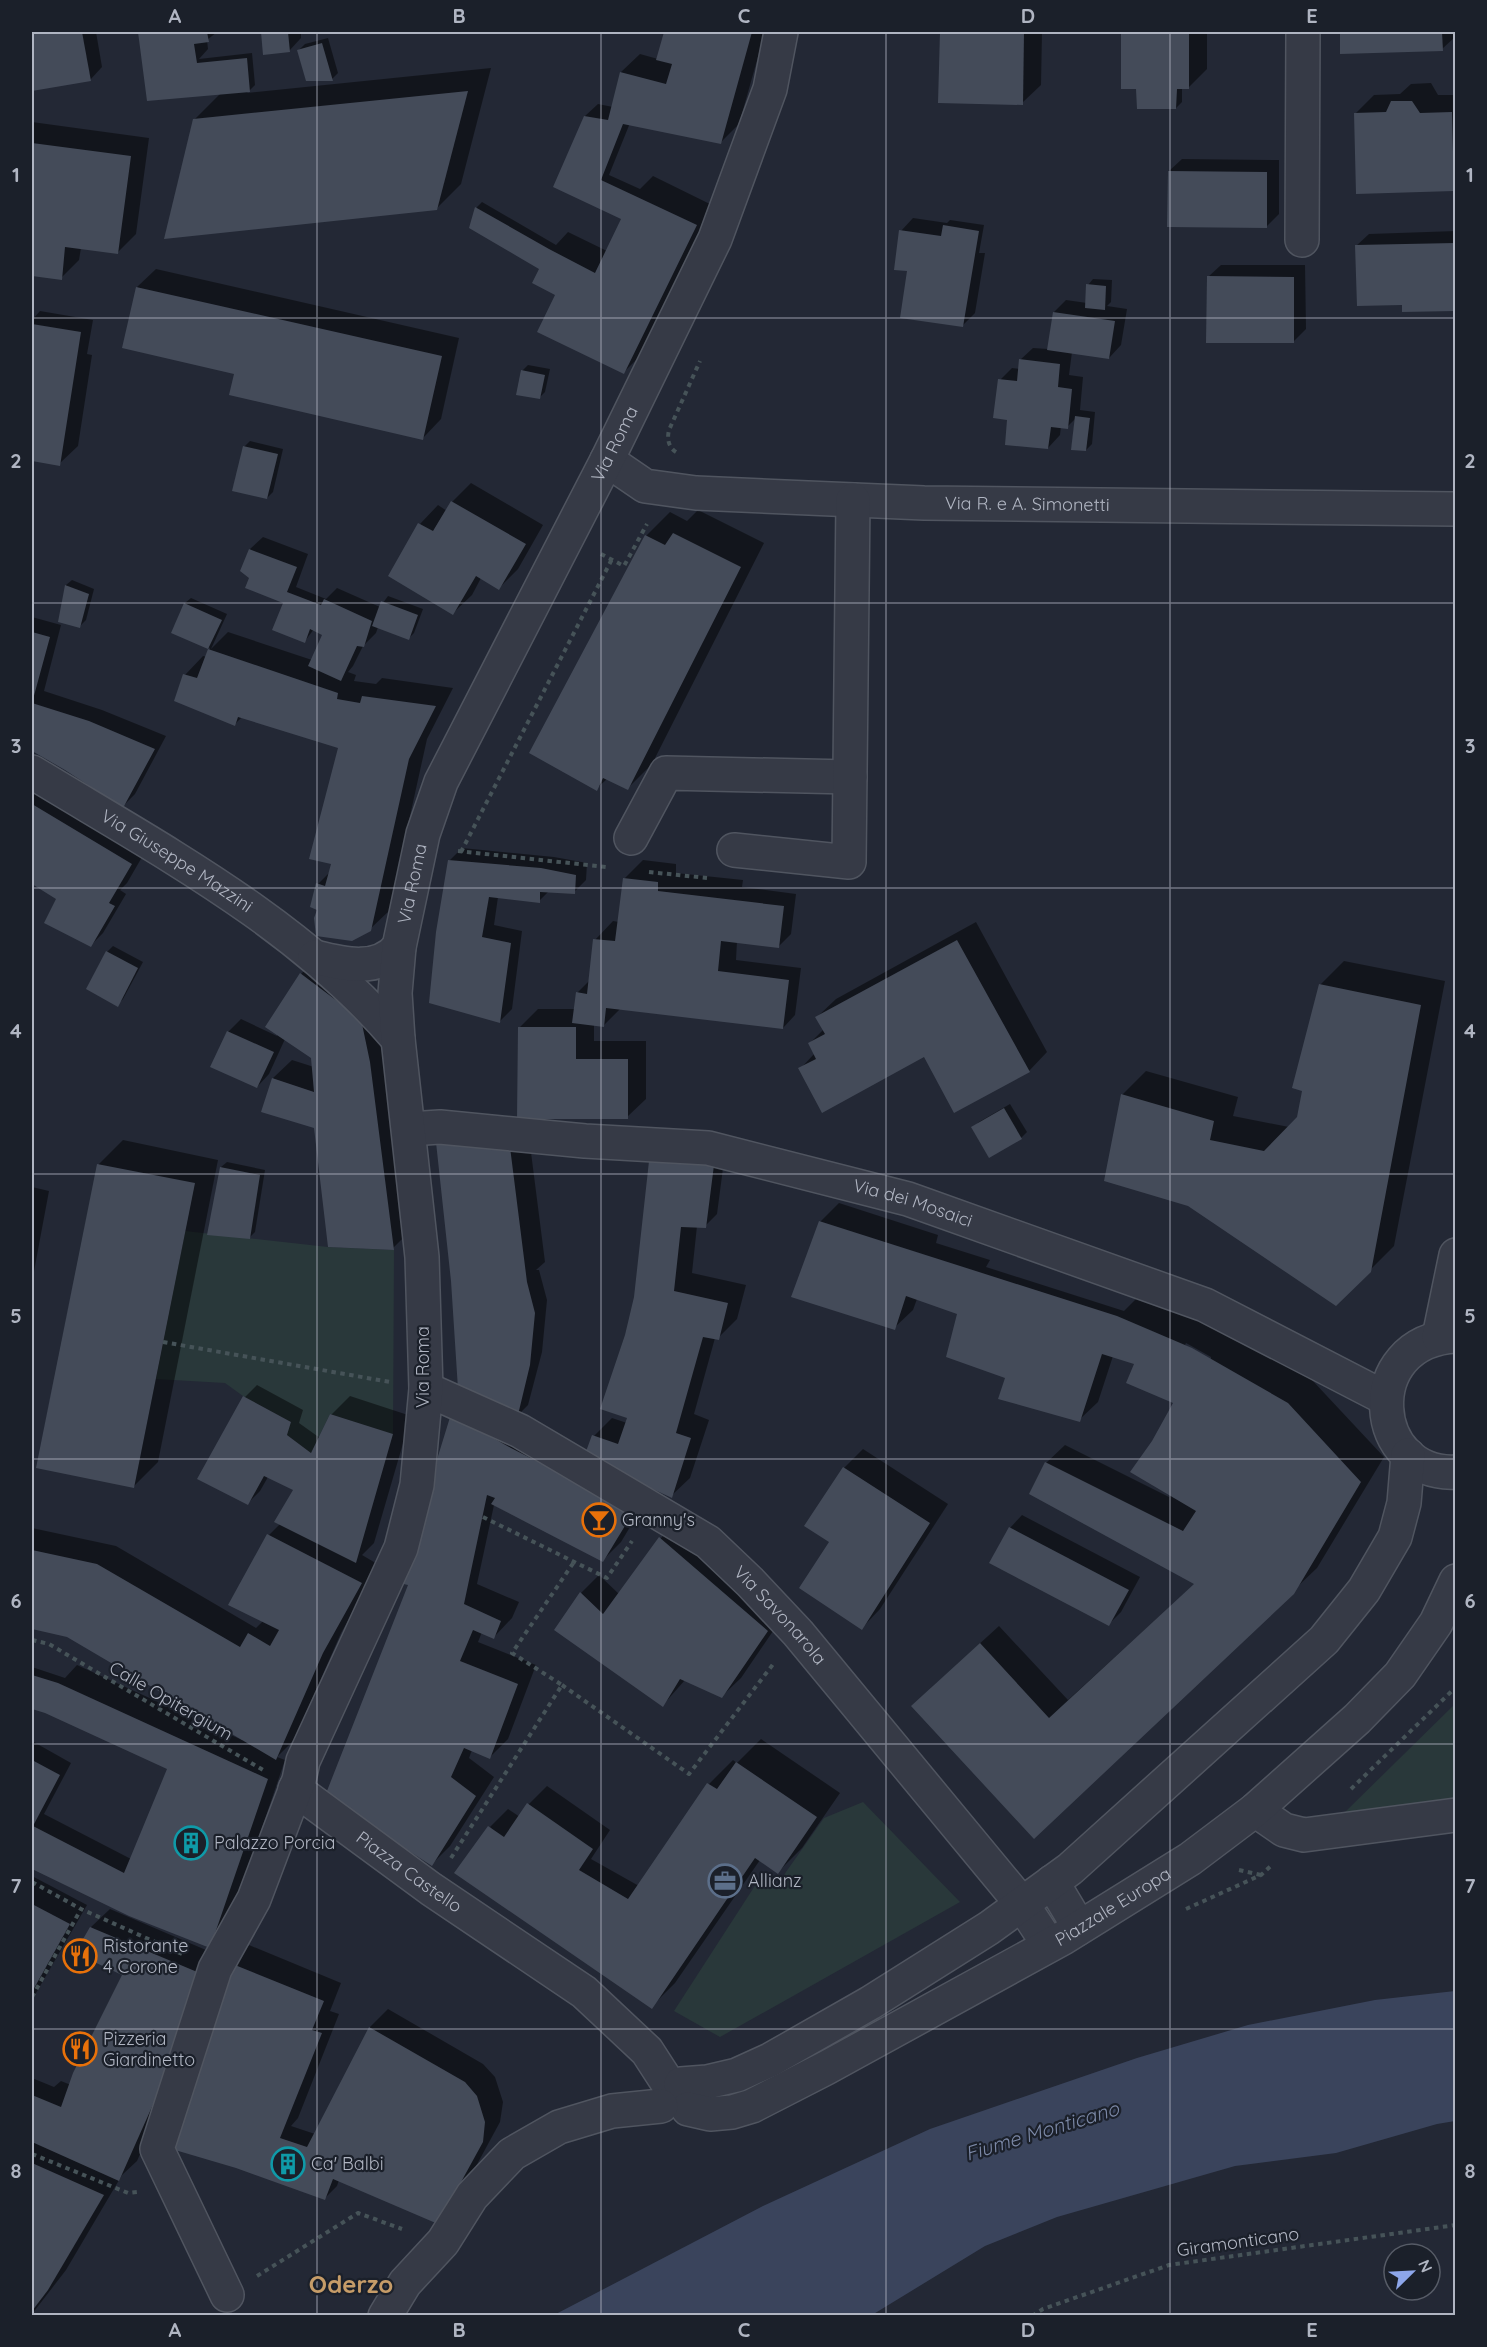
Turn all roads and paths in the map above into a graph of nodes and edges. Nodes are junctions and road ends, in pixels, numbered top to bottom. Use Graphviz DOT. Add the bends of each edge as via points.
graph roads {
  1 [pos="781,32"];
  2 [pos="1303,32"];
  3 [pos="1302,240"];
  4 [pos="702,358"];
  5 [pos="679,454"];
  6 [pos="607,460"];
  7 [pos="853,500"];
  8 [pos="1455,509"];
  9 [pos="612,559"];
  10 [pos="32,772"];
  11 [pos="850,777"];
  12 [pos="631,838"];
  13 [pos="734,850"];
  14 [pos="461,852"];
  15 [pos="399,947"];
  16 [pos="315,957"];
  17 [pos="398,1039"];
  18 [pos="409,1129"];
  19 [pos="1455,1255"];
  20 [pos="1447,1337"];
  21 [pos="163,1342"];
  22 [pos="426,1389"];
  23 [pos="1385,1398"];
  24 [pos="1408,1455"];
  25 [pos="1455,1472"];
  26 [pos="654,1509"];
  27 [pos="483,1517"];
  28 [pos="574,1562"];
  29 [pos="1455,1581"];
  30 [pos="798,1632"];
  31 [pos="32,1640"];
  32 [pos="562,1685"];
  33 [pos="295,1789"];
  34 [pos="1255,1810"];
  35 [pos="1455,1815"];
  36 [pos="32,1882"];
  37 [pos="1052,1882"];
  38 [pos="431,1889"];
  39 [pos="1022,1904"];
  40 [pos="81,1909"];
  41 [pos="1077,1929"];
  42 [pos="1049,1945"];
  43 [pos="215,1969"];
  44 [pos="32,1997"];
  45 [pos="675,2096"];
  46 [pos="32,2154"];
  47 [pos="175,2186"];
  48 [pos="1455,2225"];
  49 [pos="409,2232"];
  50 [pos="227,2295"];
  51 [pos="385,2316"];
  52 [pos="1032,2316"];
  1 -- 6 [label="street, Via Roma" via="770,89 715,239"];
  2 -- 3 [label="street"];
  4 -- 5 [label="path" via="667,438"];
  6 -- 7 [label="street, Via R. e A. Simonetti" via="645,486 696,493"];
  6 -- 15 [label="street, Via Roma" via="441,782 423,834"];
  7 -- 8 [label="street, Via R. e A. Simonetti"];
  7 -- 11 [label="street"];
  9 -- 14 [label="path"];
  10 -- 16 [label="street, Via Giuseppe Mazzini" via="201,874"];
  11 -- 12 [label="street" via="666,773"];
  11 -- 13 [label="street" via="849,862"];
  15 -- 16 [label="street, Via Giuseppe Mazzini" via="383,960 366,964 346,965"];
  15 -- 17 [label="street, Via Roma" via="395,993"];
  16 -- 17 [label="street, Via Giuseppe Mazzini" via="360,996"];
  17 -- 18 [label="street, Via Roma"];
  18 -- 22 [label="street, Via Roma" via="422,1257"];
  18 -- 23 [label="street, Via dei Mosaici" via="440,1127 708,1148 908,1199 1205,1305"];
  19 -- 20 [label="street"];
  20 -- 23 [label="street" via="1419,1345 1402,1359"];
  21 -- 22 [label="path"];
  22 -- 26 [label="street, Via Savonarola" via="520,1431"];
  22 -- 33 [label="street, Via Roma" via="417,1485 401,1548 303,1761"];
  23 -- 24 [label="street" via="1386,1419 1394,1439"];
  24 -- 25 [label="street" via="1426,1467"];
  24 -- 37 [label="street" via="1404,1503 1395,1537 1364,1590 1324,1640"];
  26 -- 28 [label="path" via="607,1578"];
  26 -- 30 [label="street, Via Savonarola" via="708,1542"];
  27 -- 28 [label="path"];
  28 -- 32 [label="path" via="512,1653"];
  29 -- 34 [label="street, Piazzale Europa" via="1436,1623 1400,1675"];
  30 -- 32 [label="path" via="688,1774"];
  30 -- 39 [label="street, Via Savonarola"];
  31 -- 33 [label="path, Calle Opitergium" via="49,1644"];
  32 -- 38 [label="path"];
  33 -- 38 [label="street, Piazza Castello"];
  33 -- 43 [label="street" via="254,1899"];
  34 -- 35 [label="street" via="1284,1830 1304,1835"];
  34 -- 41 [label="street, Piazzale Europa" via="1190,1859"];
  36 -- 40 [label="path"];
  37 -- 39 [label="street"];
  37 -- 41 [label="street"];
  38 -- 45 [label="street, Piazza Castello" via="584,1992 647,2051"];
  39 -- 42 [label="street, Via Savonarola"];
  39 -- 45 [label="street" via="870,2003 770,2060"];
  40 -- 43 [label="path"];
  40 -- 44 [label="path"];
  41 -- 42 [label="street, Piazzale Europa"];
  42 -- 45 [label="street, Piazzale Europa" via="752,2106 710,2114"];
  43 -- 47 [label="street" via="157,2149"];
  45 -- 51 [label="street" via="559,2127 512,2154 472,2196 443,2242 405,2283"];
  46 -- 47 [label="path" via="128,2193"];
  47 -- 50 [label="street"];
  48 -- 52 [label="path, Giramonticano" via="1170,2265"];
  49 -- 50 [label="path" via="358,2213"];
}
